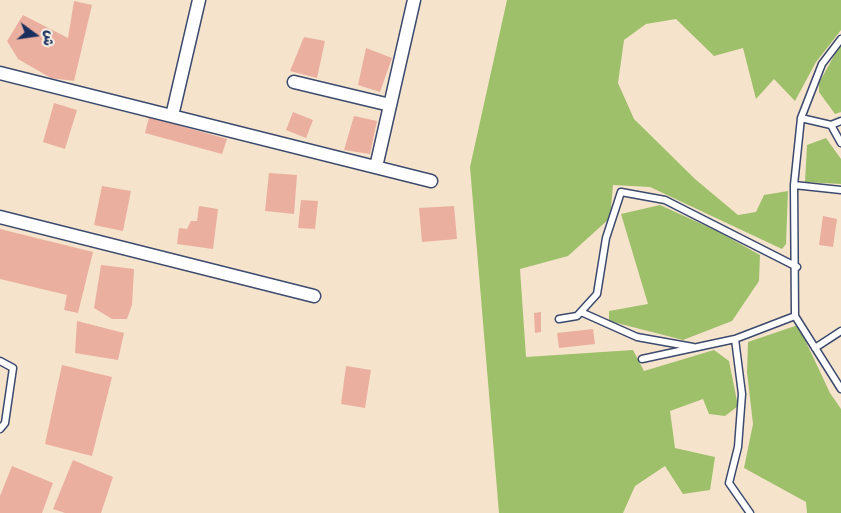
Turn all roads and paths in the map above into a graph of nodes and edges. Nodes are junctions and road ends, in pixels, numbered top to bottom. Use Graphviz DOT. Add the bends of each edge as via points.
graph roads {
  1 [pos="198,0"];
  2 [pos="414,0"];
  3 [pos="841,39"];
  4 [pos="0,73"];
  5 [pos="294,82"];
  6 [pos="390,105"];
  7 [pos="172,116"];
  8 [pos="800,118"];
  9 [pos="841,121"];
  10 [pos="831,125"];
  11 [pos="841,143"];
  12 [pos="376,167"];
  13 [pos="431,181"];
  14 [pos="794,185"];
  15 [pos="841,190"];
  16 [pos="0,217"];
  17 [pos="797,267"];
  18 [pos="314,296"];
  19 [pos="581,312"];
  20 [pos="795,316"];
  21 [pos="559,319"];
  22 [pos="841,331"];
  23 [pos="736,339"];
  24 [pos="697,347"];
  25 [pos="815,348"];
  26 [pos="642,359"];
  27 [pos="0,361"];
  28 [pos="841,389"];
  29 [pos="0,429"];
  30 [pos="750,513"];
  1 -- 7 [label="street"];
  2 -- 6 [label="street"];
  3 -- 8 [label="lane" via="822,64"];
  4 -- 7 [label="street"];
  5 -- 6 [label="street"];
  6 -- 12 [label="street"];
  7 -- 12 [label="street"];
  8 -- 10 [label="lane"];
  8 -- 14 [label="lane"];
  9 -- 10 [label="lane"];
  10 -- 11 [label="lane"];
  12 -- 13 [label="street"];
  14 -- 15 [label="lane"];
  14 -- 17 [label="lane"];
  16 -- 18 [label="street"];
  17 -- 19 [label="lane" via="665,200 621,192 606,238 597,294"];
  17 -- 20 [label="lane"];
  19 -- 21 [label="lane" via="577,316"];
  19 -- 24 [label="lane" via="637,337"];
  20 -- 23 [label="lane"];
  20 -- 25 [label="lane"];
  22 -- 25 [label="lane"];
  23 -- 24 [label="lane"];
  23 -- 30 [label="lane" via="742,394 738,447 730,483"];
  24 -- 26 [label="lane"];
  25 -- 28 [label="lane"];
  27 -- 29 [label="lane" via="13,368 5,423"];
}
